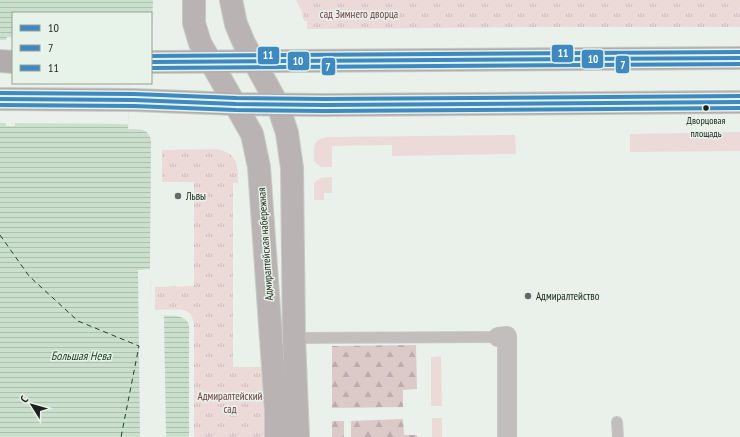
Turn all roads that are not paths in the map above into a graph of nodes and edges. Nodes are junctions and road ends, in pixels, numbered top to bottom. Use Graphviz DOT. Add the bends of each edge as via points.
graph roads {
  1 [pos="194,0"];
  2 [pos="231,0"];
  3 [pos="740,58"];
  4 [pos="0,62"];
  5 [pos="12,62"];
  6 [pos="152,62"];
  7 [pos="211,62"];
  8 [pos="255,62"];
  9 [pos="0,99"];
  10 [pos="740,102"];
  11 [pos="236,104"];
  12 [pos="278,105"];
  13 [pos="498,336"];
  14 [pos="294,338"];
  15 [pos="617,422"];
  16 [pos="276,437"];
  17 [pos="298,437"];
  18 [pos="507,437"];
  19 [pos="618,437"];
  1 -- 7 [label="main road, Адмиралтейская набережная" via="194,23 200,43"];
  2 -- 8 [label="main road" via="236,24"];
  3 -- 8 [label="main road"];
  4 -- 5 [label="main road"];
  6 -- 7 [label="main road"];
  7 -- 8 [label="main road"];
  7 -- 11 [label="main road, Адмиралтейская набережная"];
  8 -- 12 [label="main road"];
  9 -- 11 [label="main road"];
  10 -- 12 [label="main road"];
  11 -- 12 [label="main road"];
  11 -- 16 [label="main road, Адмиралтейская набережная" via="252,134 259,167"];
  12 -- 14 [label="main road" via="287,133 292,168"];
  13 -- 14 [label="lane"];
  13 -- 18 [label="street" via="507,336"];
  14 -- 17 [label="main road"];
  15 -- 19 [label="lane"];
}
